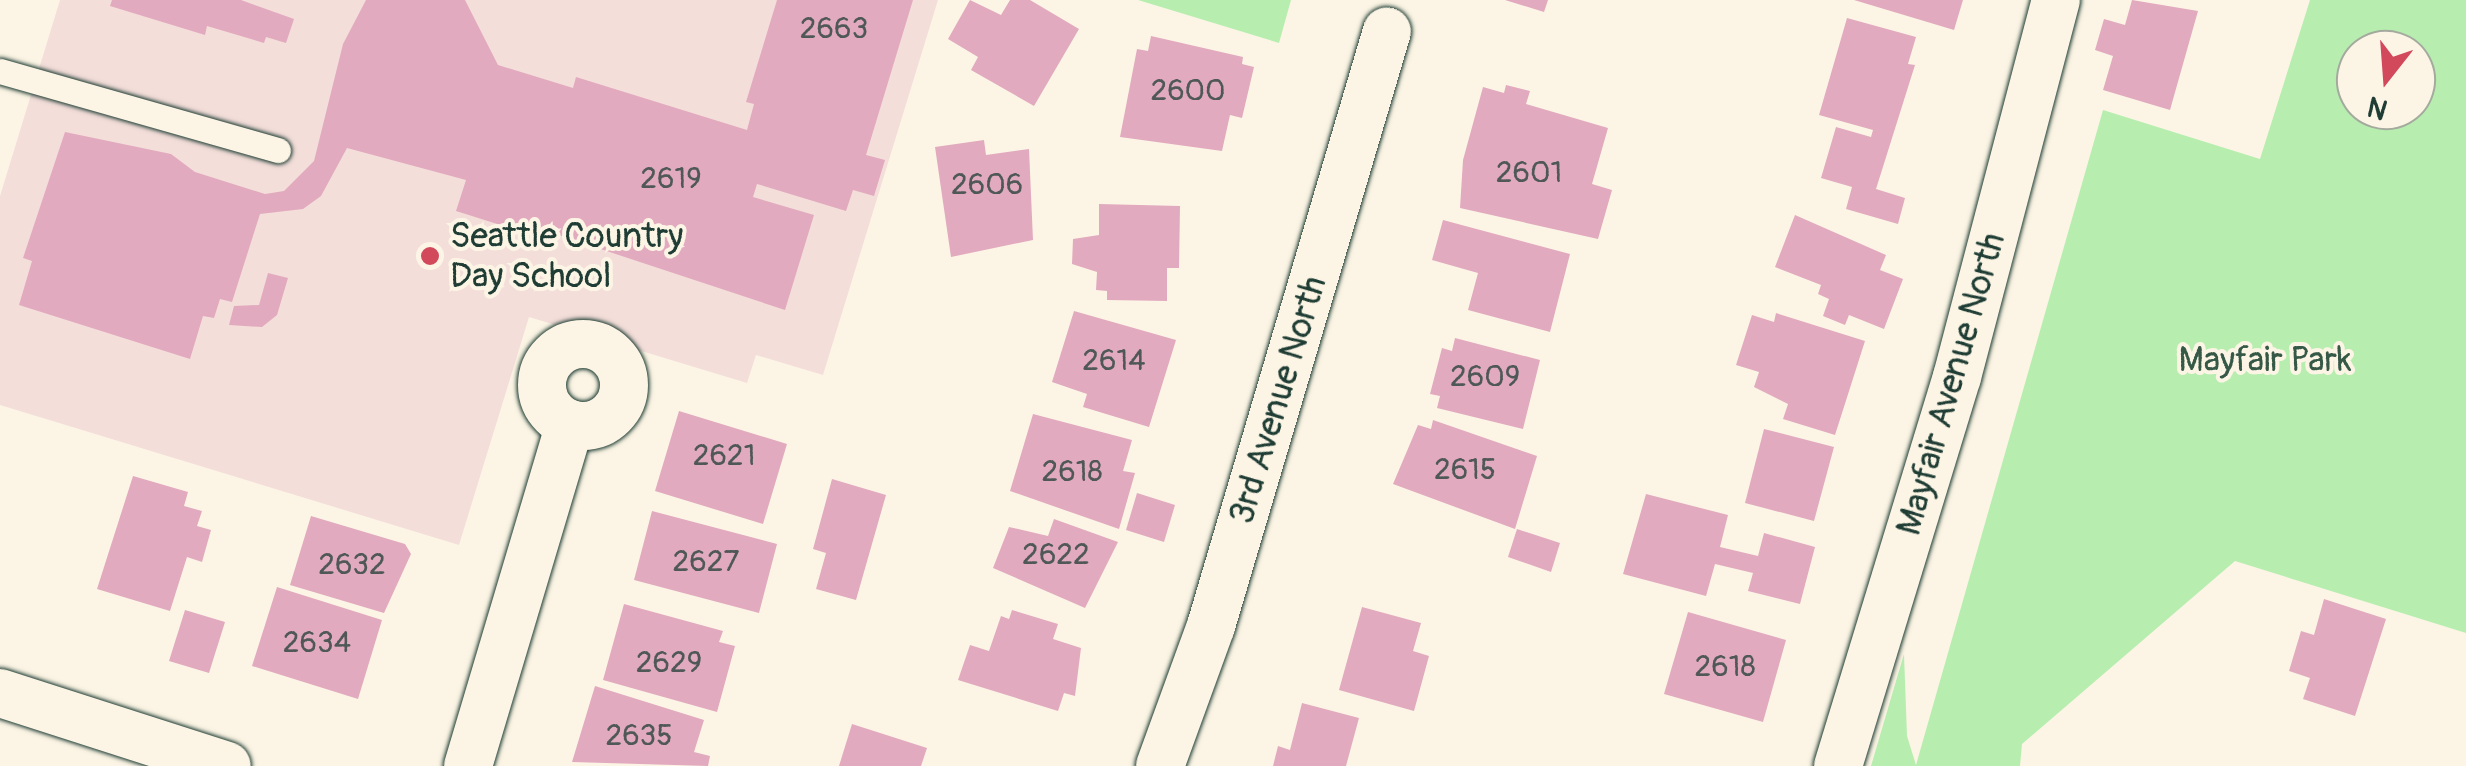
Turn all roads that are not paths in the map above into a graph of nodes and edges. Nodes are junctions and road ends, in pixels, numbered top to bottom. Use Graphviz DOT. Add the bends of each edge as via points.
graph roads {
  1 [pos="2056,0"];
  2 [pos="1387,31"];
  3 [pos="0,71"];
  4 [pos="278,150"];
  5 [pos="570,424"];
  6 [pos="0,693"];
  7 [pos="227,766"];
  8 [pos="468,766"];
  9 [pos="1160,766"];
  10 [pos="1838,766"];
  1 -- 10 [label="street, Mayfair Avenue North" via="1957,377"];
  2 -- 9 [label="street, 3rd Avenue North" via="1211,626"];
  3 -- 4 [label="lane"];
  5 -- 8 [label="street"];
  6 -- 7 [label="street"];
}
